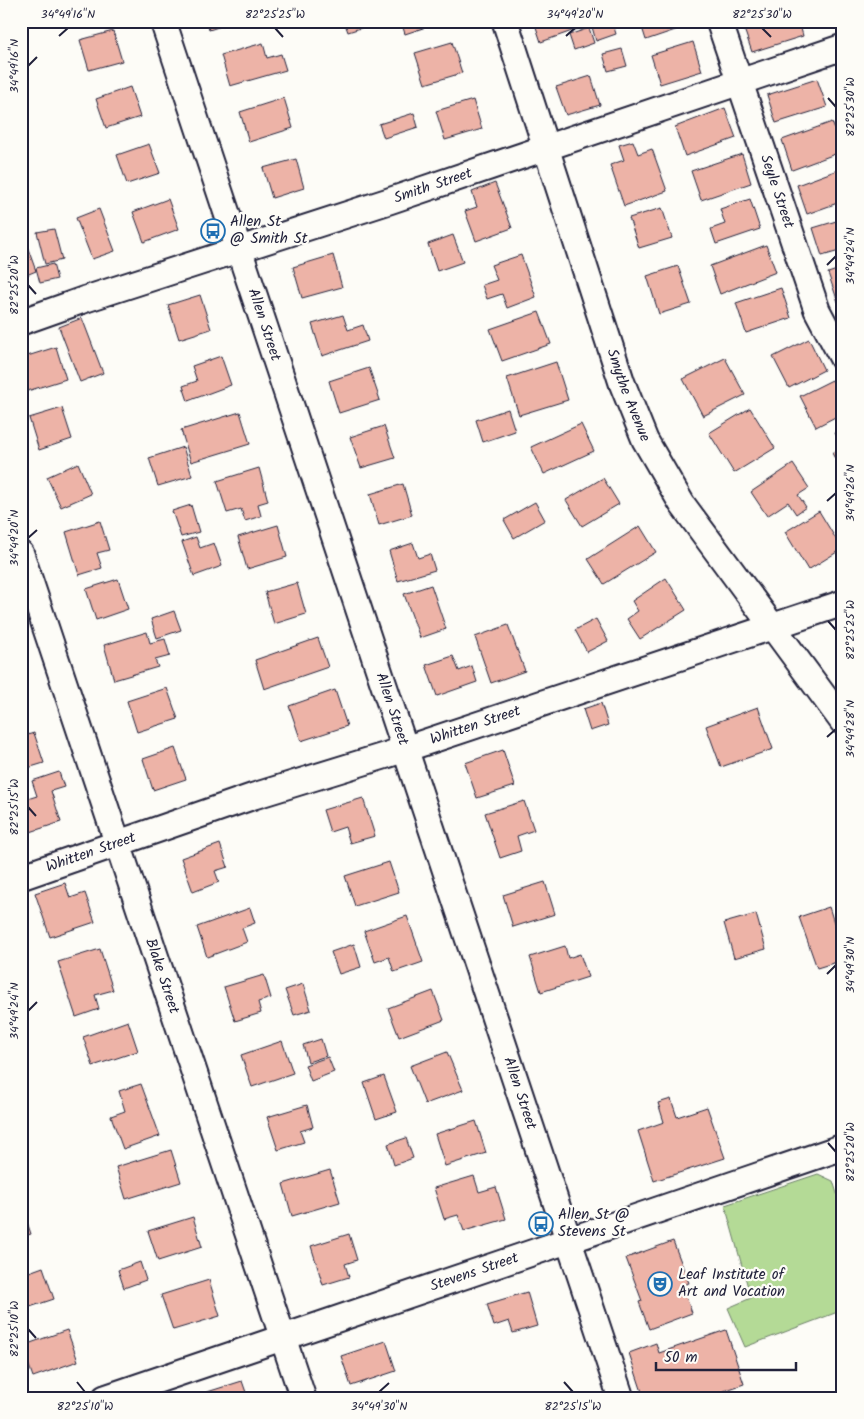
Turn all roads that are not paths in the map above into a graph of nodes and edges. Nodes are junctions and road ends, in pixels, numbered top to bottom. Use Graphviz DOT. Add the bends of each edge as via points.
graph roads {
  1 [pos="163,21"];
  2 [pos="505,21"];
  3 [pos="719,21"];
  4 [pos="843,47"];
  5 [pos="739,83"];
  6 [pos="545,148"];
  7 [pos="240,251"];
  8 [pos="21,322"];
  9 [pos="843,359"];
  10 [pos="21,554"];
  11 [pos="843,603"];
  12 [pos="771,626"];
  13 [pos="843,722"];
  14 [pos="405,749"];
  15 [pos="118,844"];
  16 [pos="21,877"];
  17 [pos="840,1154"];
  18 [pos="568,1241"];
  19 [pos="283,1337"];
  20 [pos="105,1398"];
  21 [pos="303,1398"];
  22 [pos="621,1398"];
  1 -- 7 [label="street, Allen Street"];
  2 -- 6 [label="street, Smythe Avenue"];
  3 -- 5 [label="street, Seyle Street"];
  4 -- 5 [label="street, Smith Street"];
  5 -- 6 [label="street, Smith Street"];
  5 -- 9 [label="street, Seyle Street" via="817,310"];
  6 -- 7 [label="street, Smith Street"];
  6 -- 12 [label="street, Smythe Avenue" via="622,383 645,440 682,504"];
  7 -- 8 [label="street, Smith Street" via="86,298"];
  7 -- 14 [label="street, Allen Street"];
  10 -- 15 [label="street, Blake Street"];
  11 -- 12 [label="street, Whitten Street"];
  12 -- 13 [label="street, Smythe Avenue"];
  12 -- 14 [label="street, Whitten Street"];
  14 -- 15 [label="street, Whitten Street" via="254,796"];
  14 -- 18 [label="street, Allen Street"];
  15 -- 16 [label="street, Whitten Street"];
  15 -- 19 [label="street, Blake Street"];
  17 -- 18 [label="street, Stevens Street"];
  18 -- 19 [label="street, Stevens Street"];
  18 -- 22 [label="street, Allen Street"];
  19 -- 20 [label="street, Stevens Street"];
  19 -- 21 [label="street, Blake Street"];
}
